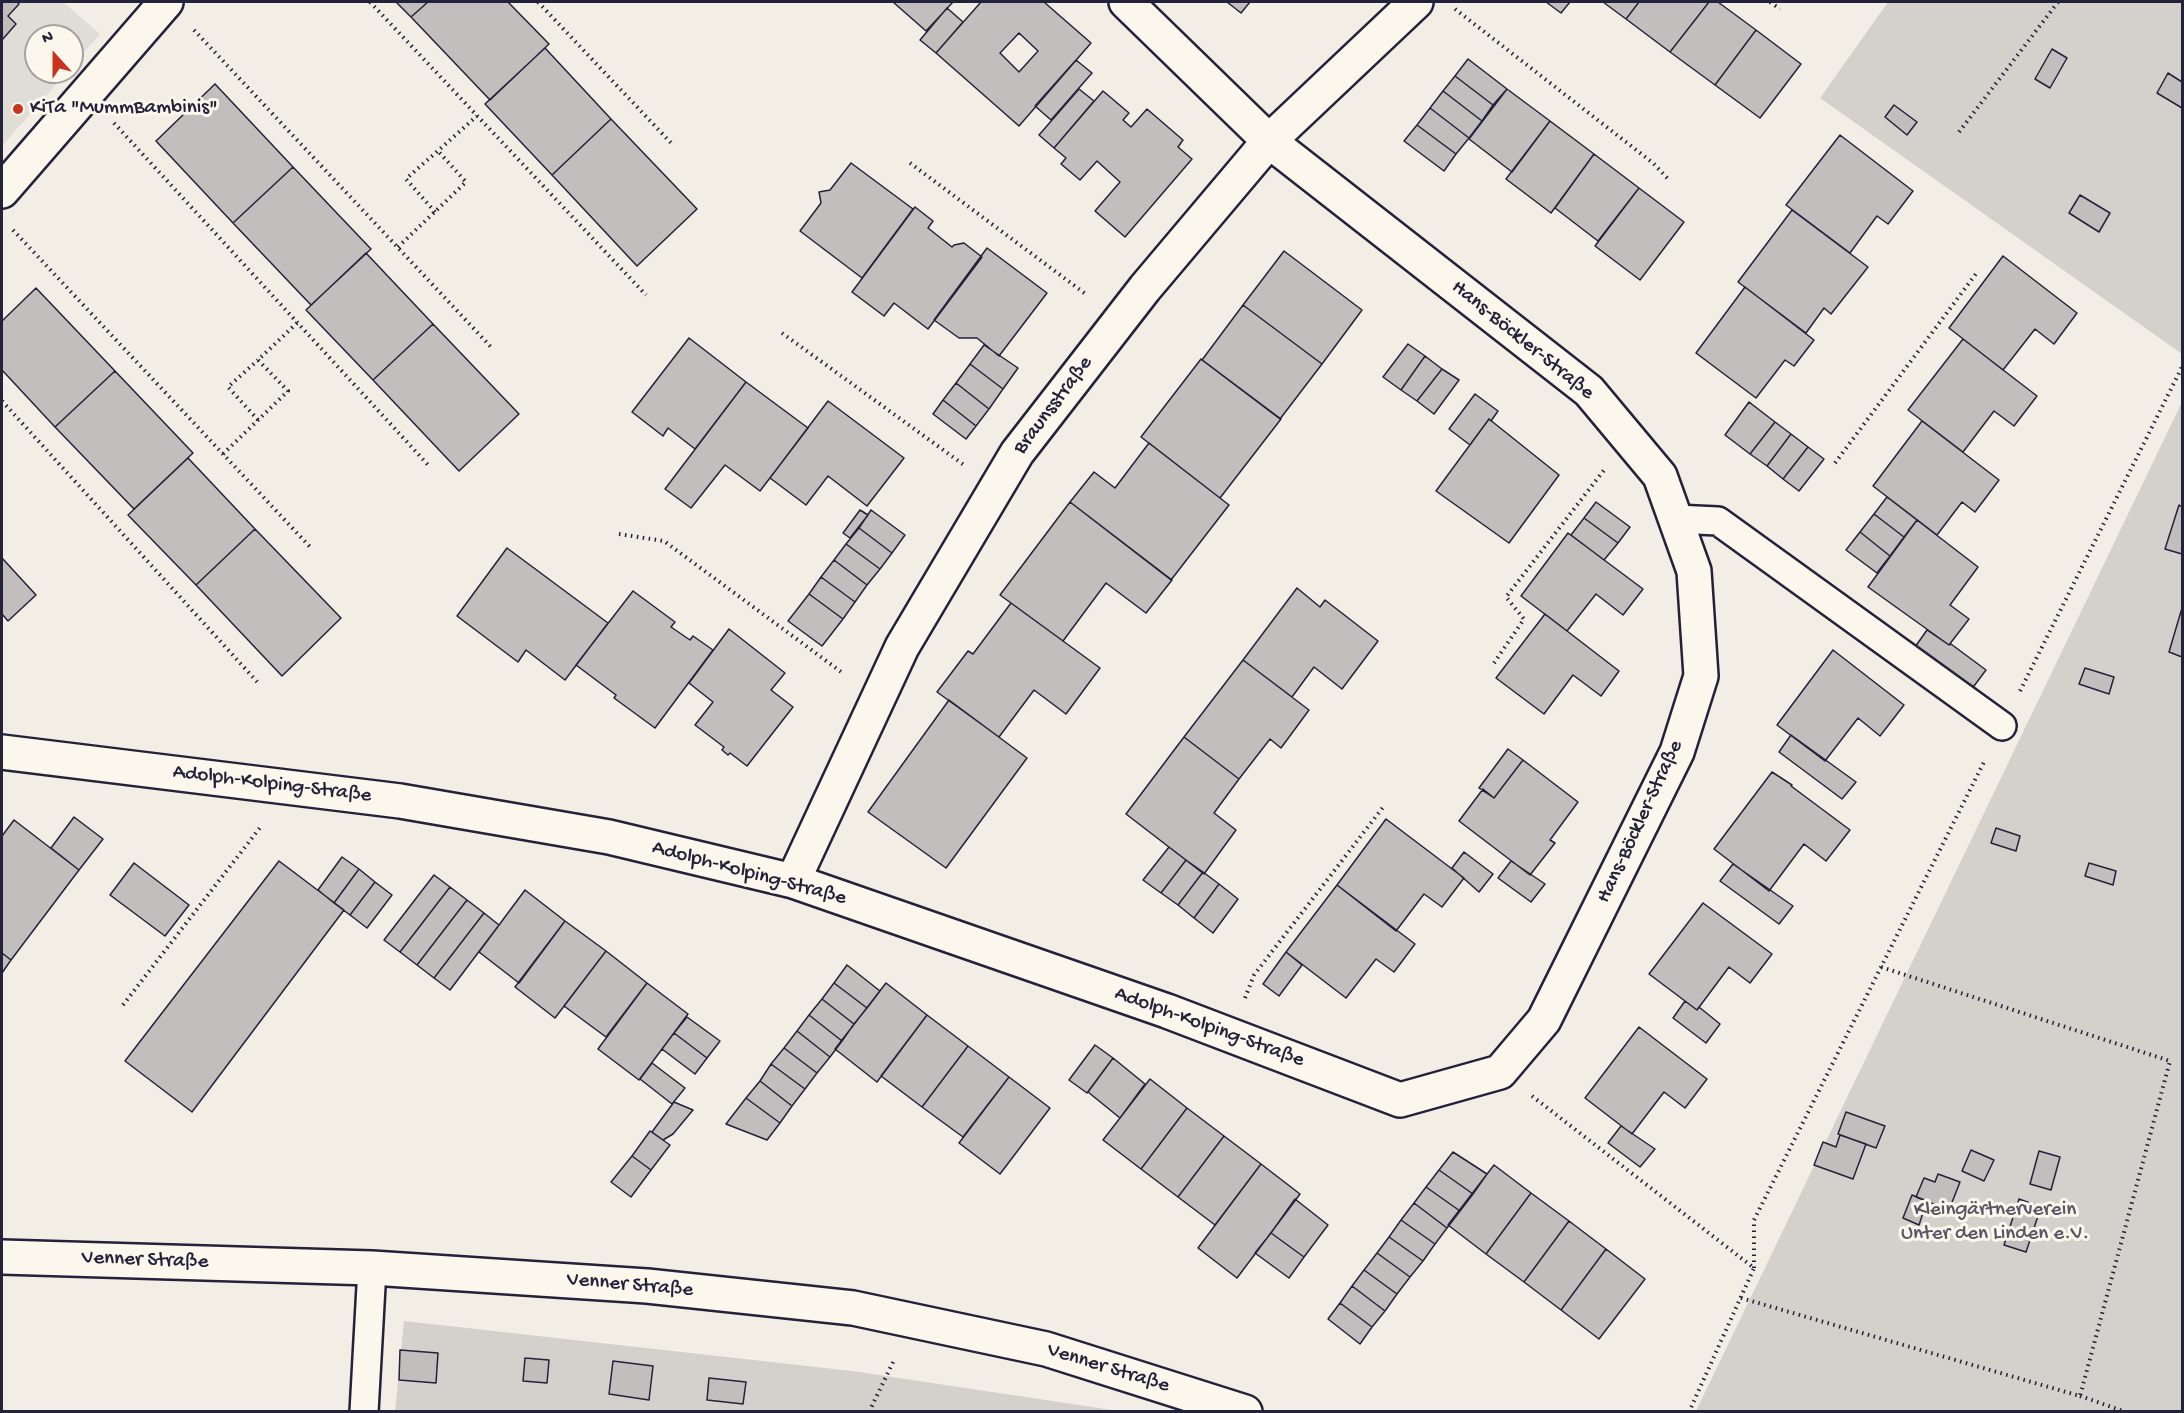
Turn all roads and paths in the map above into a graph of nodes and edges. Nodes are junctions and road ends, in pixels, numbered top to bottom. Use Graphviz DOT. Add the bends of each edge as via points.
graph roads {
  1 [pos="166,2"];
  2 [pos="369,2"];
  3 [pos="538,2"];
  4 [pos="1126,2"];
  5 [pos="1416,2"];
  6 [pos="1770,2"];
  7 [pos="2058,2"];
  8 [pos="1454,9"];
  9 [pos="1780,9"];
  10 [pos="190,27"];
  11 [pos="86,93"];
  12 [pos="477,116"];
  13 [pos="1959,132"];
  14 [pos="1269,141"];
  15 [pos="672,144"];
  16 [pos="438,151"];
  17 [pos="910,163"];
  18 [pos="1669,180"];
  19 [pos="2,191"];
  20 [pos="435,212"];
  21 [pos="10,227"];
  22 [pos="398,247"];
  23 [pos="1978,271"];
  24 [pos="646,295"];
  25 [pos="1120,320"];
  26 [pos="297,323"];
  27 [pos="782,333"];
  28 [pos="491,347"];
  29 [pos="258,360"];
  30 [pos="2182,367"];
  31 [pos="2,401"];
  32 [pos="258,420"];
  33 [pos="1629,439"];
  34 [pos="223,454"];
  35 [pos="1835,463"];
  36 [pos="430,467"];
  37 [pos="996,488"];
  38 [pos="1675,519"];
  39 [pos="619,534"];
  40 [pos="312,549"];
  41 [pos="1494,663"];
  42 [pos="260,685"];
  43 [pos="878,699"];
  44 [pos="2002,726"];
  45 [pos="2,752"];
  46 [pos="291,788"];
  47 [pos="1384,806"];
  48 [pos="793,881"];
  49 [pos="1881,967"];
  50 [pos="123,1005"];
  51 [pos="1231,1035"];
  52 [pos="1500,1072"];
  53 [pos="2,1257"];
  54 [pos="372,1268"];
  55 [pos="1754,1268"];
  56 [pos="1741,1298"];
  57 [pos="914,1321"];
  58 [pos="2080,1396"];
  59 [pos="364,1412"];
  60 [pos="869,1412"];
  61 [pos="1245,1412"];
  62 [pos="1689,1412"];
  63 [pos="2126,1412"];
  1 -- 11 [label="street"];
  2 -- 12 [label="path"];
  3 -- 15 [label="path"];
  4 -- 14 [label="street, Hans-Böckler-Straße"];
  5 -- 14 [label="street, Braunsstraße"];
  6 -- 9 [label="path"];
  7 -- 13 [label="path"];
  8 -- 18 [label="path" via="1653,162"];
  10 -- 22 [label="path"];
  11 -- 19 [label="street"];
  11 -- 26 [label="path"];
  12 -- 16 [label="path"];
  12 -- 24 [label="path"];
  14 -- 25 [label="street, Braunsstraße"];
  14 -- 33 [label="street, Hans-Böckler-Straße" via="1589,391"];
  16 -- 20 [label="path" via="466,182"];
  16 -- 20 [label="path" via="406,179"];
  17 -- 25 [label="path"];
  20 -- 22 [label="path"];
  21 -- 34 [label="path"];
  22 -- 28 [label="path"];
  23 -- 35 [label="path"];
  25 -- 37 [label="street, Braunsstraße" via="1017,453"];
  26 -- 29 [label="path"];
  26 -- 36 [label="path"];
  27 -- 37 [label="path"];
  29 -- 32 [label="path" via="288,391"];
  29 -- 32 [label="path" via="228,387"];
  30 -- 44 [label="path"];
  31 -- 42 [label="path"];
  32 -- 34 [label="path"];
  33 -- 38 [label="street, Hans-Böckler-Straße" via="1660,476"];
  33 -- 41 [label="path" via="1506,597 1524,619"];
  34 -- 40 [label="path"];
  37 -- 43 [label="street, Braunsstraße" via="902,647"];
  38 -- 44 [label="lane" via="1718,521"];
  38 -- 52 [label="street, Hans-Böckler-Straße" via="1694,571 1701,676 1677,752 1544,1020"];
  39 -- 43 [label="path" via="664,542"];
  43 -- 48 [label="street, Braunsstraße"];
  44 -- 49 [label="path"];
  45 -- 46 [label="street, Adolph-Kolping-Straße"];
  46 -- 48 [label="street, Adolph-Kolping-Straße" via="400,801 609,837"];
  46 -- 50 [label="path"];
  47 -- 51 [label="path" via="1254,975"];
  48 -- 51 [label="street, Adolph-Kolping-Straße"];
  49 -- 55 [label="path" via="1754,1220"];
  49 -- 58 [label="path" via="2170,1061"];
  51 -- 52 [label="street, Adolph-Kolping-Straße" via="1400,1100"];
  52 -- 55 [label="path"];
  53 -- 54 [label="street, Venner Straße"];
  54 -- 57 [label="street, Venner Straße" via="647,1286 853,1308"];
  54 -- 59 [label="lane"];
  55 -- 56 [label="path"];
  56 -- 58 [label="path"];
  56 -- 62 [label="path"];
  57 -- 60 [label="path"];
  57 -- 61 [label="street, Venner Straße" via="1046,1349"];
  58 -- 63 [label="path"];
}
